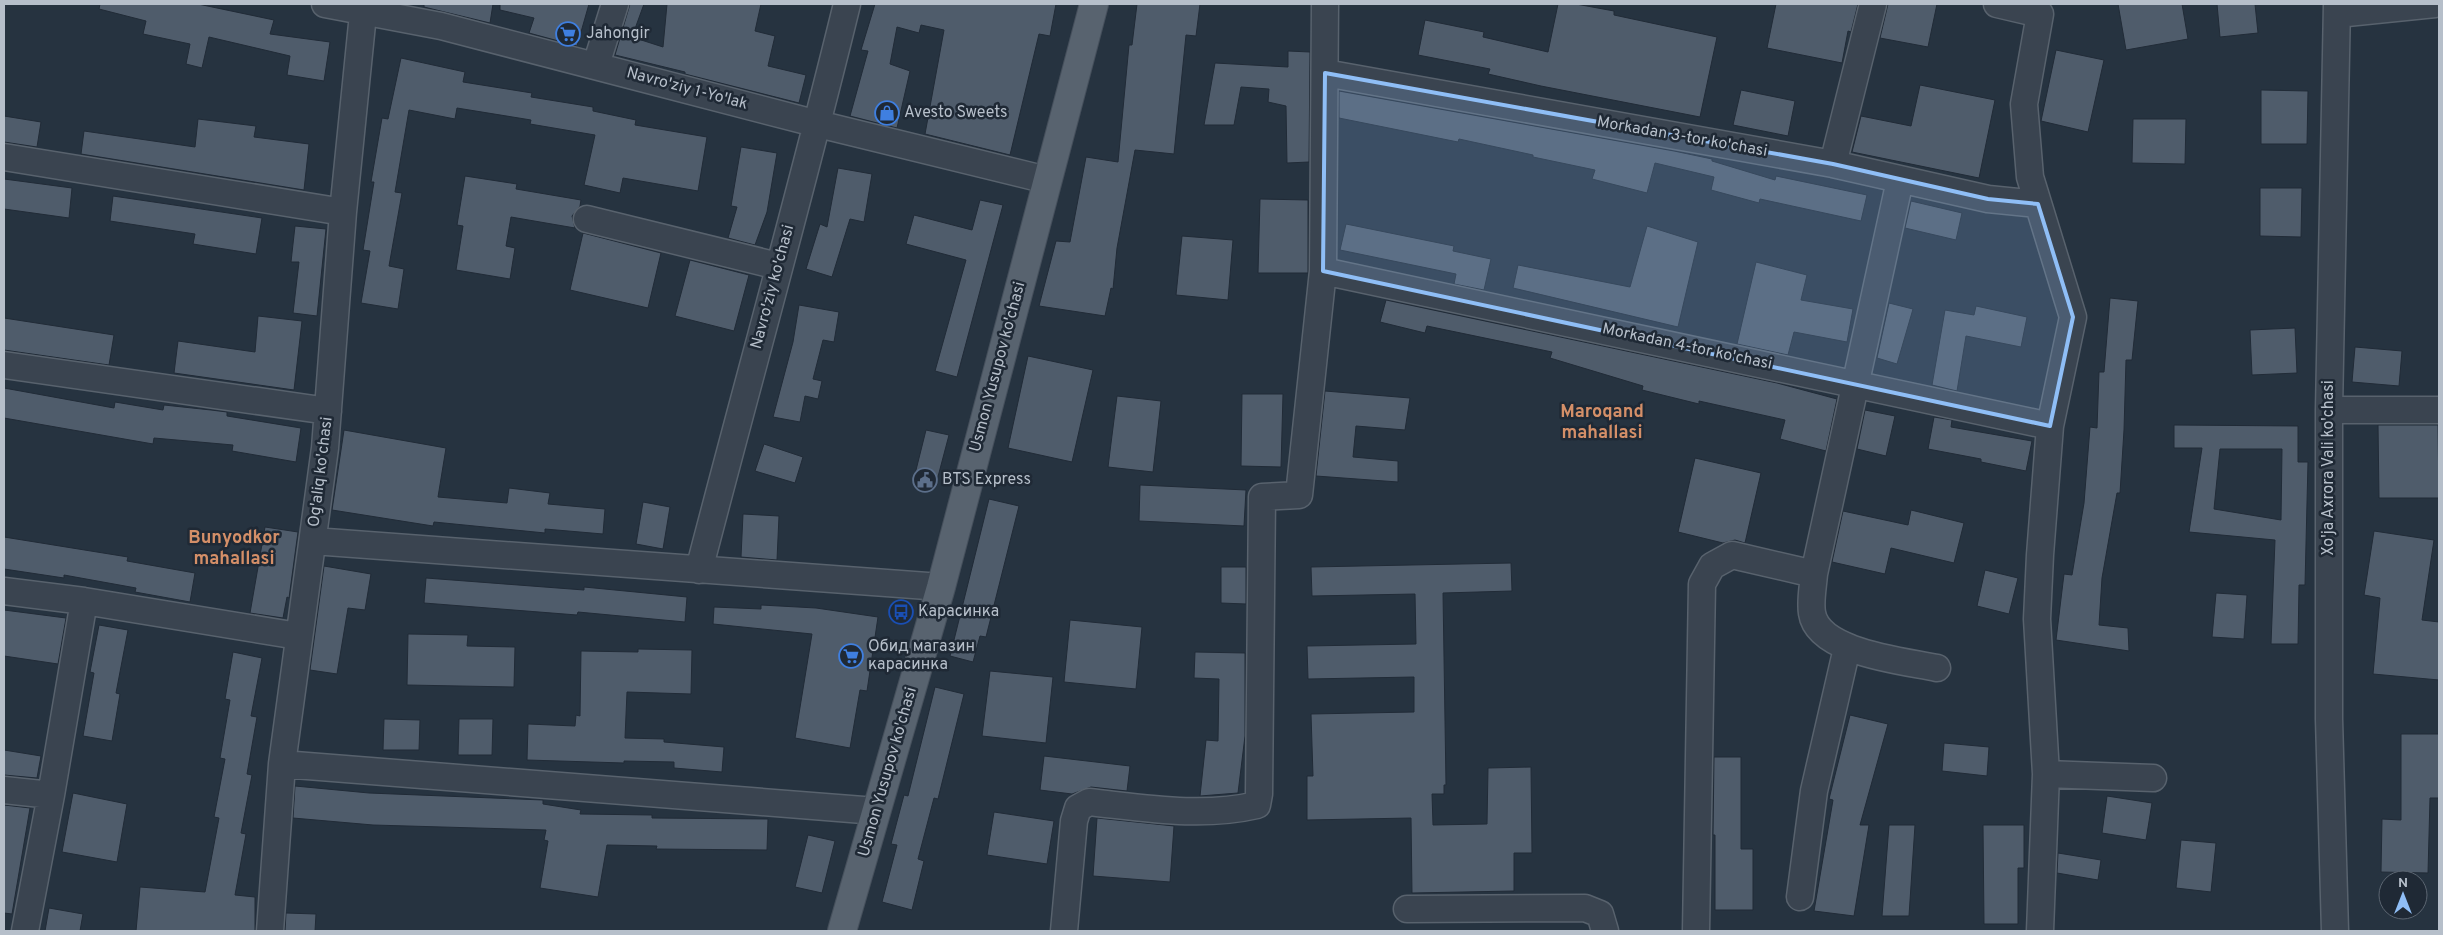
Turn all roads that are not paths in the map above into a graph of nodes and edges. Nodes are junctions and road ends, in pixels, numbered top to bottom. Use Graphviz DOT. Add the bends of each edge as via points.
graph roads {
  1 [pos="325,4"];
  2 [pos="615,4"];
  3 [pos="848,4"];
  4 [pos="1094,4"];
  5 [pos="1325,4"];
  6 [pos="1873,4"];
  7 [pos="1997,4"];
  8 [pos="2435,4"];
  9 [pos="363,8"];
  10 [pos="2337,9"];
  11 [pos="596,65"];
  12 [pos="1325,73"];
  13 [pos="818,124"];
  14 [pos="4,157"];
  15 [pos="1832,164"];
  16 [pos="1047,180"];
  17 [pos="1900,180"];
  18 [pos="2038,204"];
  19 [pos="343,212"];
  20 [pos="587,219"];
  21 [pos="778,266"];
  22 [pos="1323,271"];
  23 [pos="4,365"];
  24 [pos="1856,383"];
  25 [pos="2329,410"];
  26 [pos="2439,410"];
  27 [pos="328,412"];
  28 [pos="2050,426"];
  29 [pos="313,541"];
  30 [pos="699,570"];
  31 [pos="1814,574"];
  32 [pos="941,587"];
  33 [pos="4,591"];
  34 [pos="84,601"];
  35 [pos="298,636"];
  36 [pos="1847,648"];
  37 [pos="1937,668"];
  38 [pos="282,764"];
  39 [pos="2046,774"];
  40 [pos="2153,778"];
  41 [pos="4,790"];
  42 [pos="51,795"];
  43 [pos="876,811"];
  44 [pos="1800,898"];
  45 [pos="1407,909"];
  46 [pos="25,931"];
  47 [pos="270,931"];
  48 [pos="842,931"];
  49 [pos="1064,931"];
  50 [pos="1605,931"];
  51 [pos="1696,931"];
  52 [pos="2040,931"];
  53 [pos="2335,931"];
  1 -- 9 [label="street, Navro'ziy 1-Yo'lak"];
  2 -- 11 [label="street"];
  3 -- 13 [label="street, Navro'ziy ko'chasi"];
  4 -- 16 [label="main road, Usmon Yusupov ko'chasi"];
  5 -- 12 [label="street"];
  6 -- 15 [label="street"];
  7 -- 18 [label="street" via="2040,14 2024,104 2030,178"];
  8 -- 10 [label="street"];
  9 -- 11 [label="street, Navro'ziy 1-Yo'lak"];
  9 -- 19 [label="street, Og'aliq ko'chasi"];
  10 -- 25 [label="street, Xo'ja Axrora Vali ko'chasi"];
  11 -- 13 [label="street, Navro'ziy 1-Yo'lak"];
  12 -- 15 [label="street, Morkadan 3-tor ko'chasi"];
  12 -- 22 [label="street"];
  13 -- 16 [label="street, Navro'ziy 1-Yo'lak"];
  13 -- 21 [label="street, Navro'ziy ko'chasi"];
  14 -- 19 [label="street"];
  15 -- 17 [label="street, Morkadan 3-tor ko'chasi"];
  16 -- 32 [label="main road, Usmon Yusupov ko'chasi"];
  17 -- 18 [label="street, Morkadan 3-tor ko'chasi" via="1988,199"];
  17 -- 24 [label="street"];
  18 -- 28 [label="street" via="2073,317"];
  19 -- 27 [label="street, Og'aliq ko'chasi"];
  20 -- 21 [label="street"];
  21 -- 30 [label="street, Navro'ziy ko'chasi"];
  22 -- 24 [label="street, Morkadan 4-tor ko'chasi"];
  22 -- 49 [label="street" via="1299,495 1262,497 1259,794 1256,805 1197,813 1089,802 1078,808 1074,821"];
  23 -- 27 [label="street"];
  24 -- 28 [label="street, Morkadan 4-tor ko'chasi"];
  24 -- 31 [label="street"];
  25 -- 26 [label="street"];
  25 -- 53 [label="street, Xo'ja Axrora Vali ko'chasi" via="2329,720"];
  27 -- 29 [label="street, Og'aliq ko'chasi"];
  28 -- 39 [label="street" via="2037,619"];
  29 -- 30 [label="street"];
  29 -- 35 [label="street, Og'aliq ko'chasi"];
  30 -- 32 [label="street"];
  31 -- 36 [label="street" via="1812,615 1824,635"];
  31 -- 51 [label="street" via="1732,555 1712,566 1702,584"];
  32 -- 43 [label="main road, Usmon Yusupov ko'chasi"];
  33 -- 34 [label="street"];
  34 -- 35 [label="street"];
  34 -- 42 [label="street"];
  35 -- 38 [label="street, Og'aliq ko'chasi"];
  36 -- 37 [label="street"];
  36 -- 44 [label="street" via="1814,791"];
  38 -- 43 [label="street"];
  38 -- 47 [label="street, Og'aliq ko'chasi"];
  39 -- 40 [label="street"];
  39 -- 52 [label="street"];
  41 -- 42 [label="street"];
  42 -- 46 [label="street"];
  43 -- 48 [label="main road, Usmon Yusupov ko'chasi"];
  45 -- 50 [label="street" via="1586,908 1600,914"];
}
